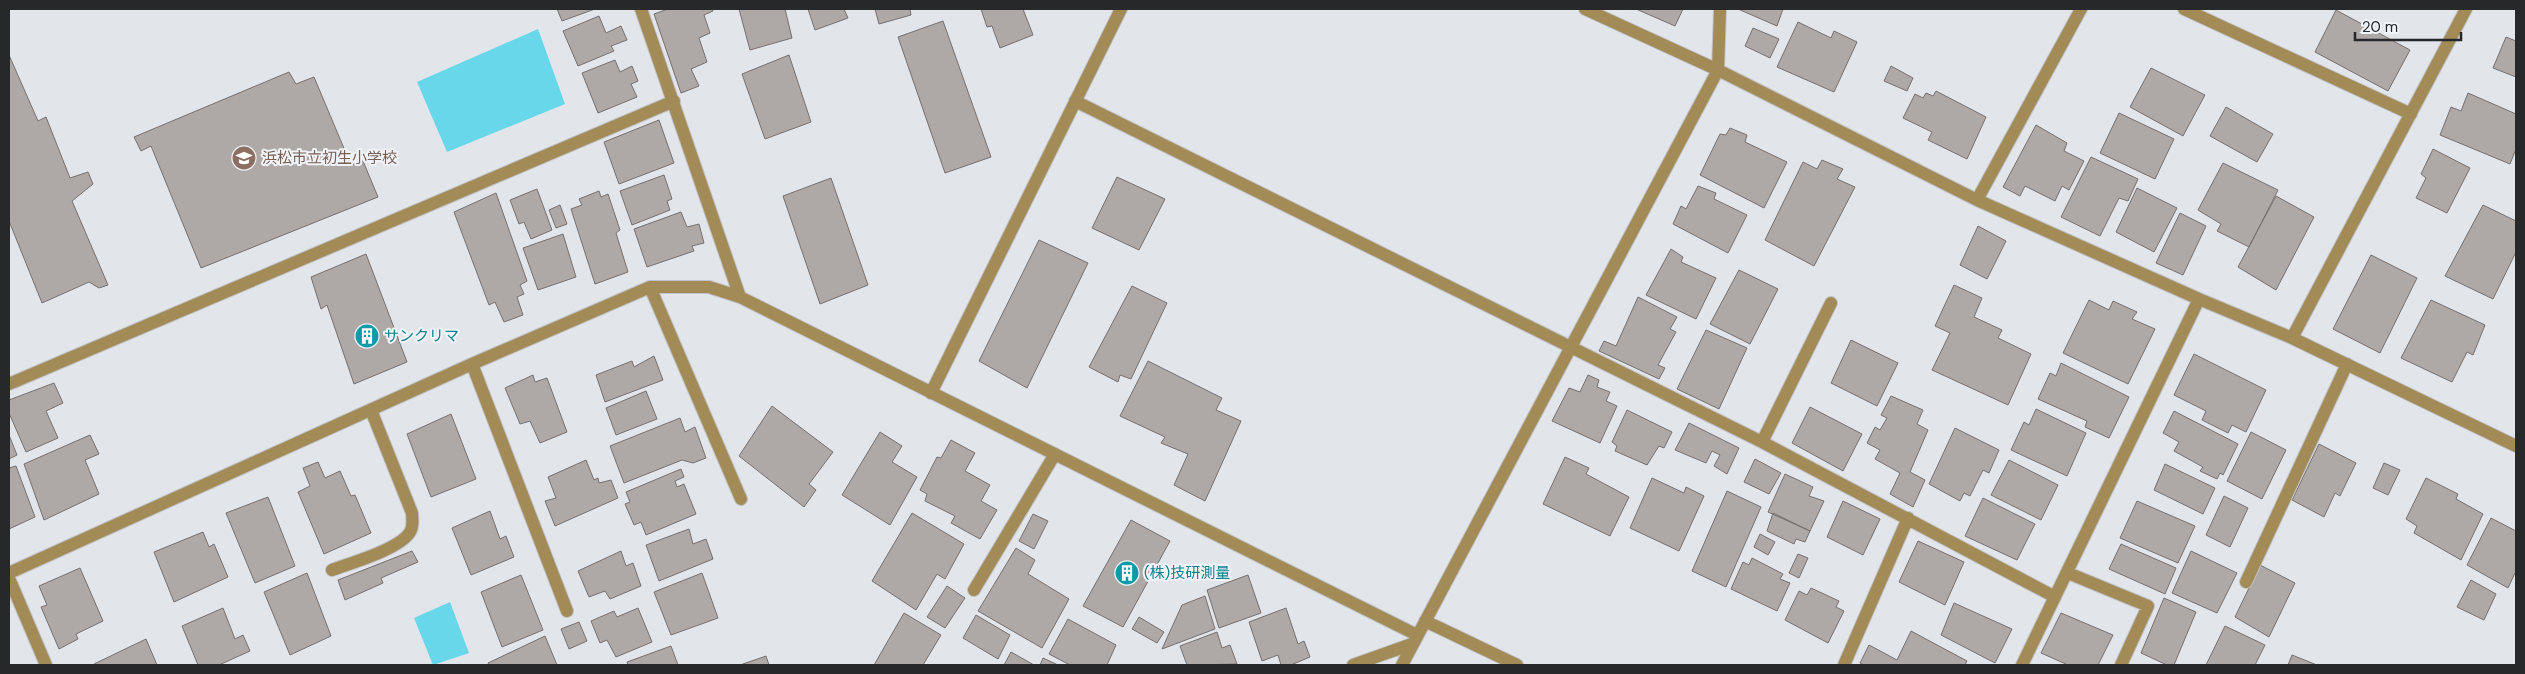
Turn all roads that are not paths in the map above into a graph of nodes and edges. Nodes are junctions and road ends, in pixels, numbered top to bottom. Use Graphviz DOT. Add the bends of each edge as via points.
graph roads {
  1 [pos="641,9"];
  2 [pos="1121,9"];
  3 [pos="1585,9"];
  4 [pos="1720,9"];
  5 [pos="2081,9"];
  6 [pos="2184,9"];
  7 [pos="2466,9"];
  8 [pos="1718,70"];
  9 [pos="674,101"];
  10 [pos="1075,101"];
  11 [pos="2410,114"];
  12 [pos="1977,200"];
  13 [pos="650,287"];
  14 [pos="740,297"];
  15 [pos="2199,299"];
  16 [pos="1830,303"];
  17 [pos="2292,338"];
  18 [pos="1571,347"];
  19 [pos="472,364"];
  20 [pos="2347,364"];
  21 [pos="9,384"];
  22 [pos="931,393"];
  23 [pos="371,410"];
  24 [pos="1762,442"];
  25 [pos="2516,446"];
  26 [pos="1055,454"];
  27 [pos="741,499"];
  28 [pos="1908,518"];
  29 [pos="332,570"];
  30 [pos="9,572"];
  31 [pos="2068,573"];
  32 [pos="9,578"];
  33 [pos="2246,582"];
  34 [pos="974,590"];
  35 [pos="2055,597"];
  36 [pos="567,612"];
  37 [pos="1425,621"];
  38 [pos="1415,640"];
  39 [pos="46,665"];
  40 [pos="1353,665"];
  41 [pos="1402,665"];
  42 [pos="1517,665"];
  43 [pos="1844,665"];
  44 [pos="2022,665"];
  45 [pos="2121,665"];
  1 -- 9 [label="street"];
  2 -- 10 [label="street"];
  3 -- 8 [label="street"];
  4 -- 8 [label="street"];
  5 -- 12 [label="street"];
  6 -- 11 [label="street"];
  7 -- 11 [label="street"];
  8 -- 12 [label="street"];
  8 -- 18 [label="street"];
  9 -- 14 [label="street"];
  9 -- 21 [label="street"];
  10 -- 18 [label="street"];
  10 -- 22 [label="street"];
  11 -- 17 [label="street"];
  12 -- 15 [label="street"];
  13 -- 14 [label="street" via="709,287"];
  13 -- 19 [label="street"];
  13 -- 27 [label="street"];
  14 -- 22 [label="street"];
  15 -- 17 [label="street"];
  15 -- 31 [label="street"];
  16 -- 24 [label="street"];
  17 -- 20 [label="street"];
  18 -- 24 [label="street"];
  18 -- 37 [label="street"];
  19 -- 23 [label="street"];
  19 -- 36 [label="street"];
  20 -- 25 [label="street"];
  20 -- 33 [label="street"];
  22 -- 26 [label="street"];
  23 -- 29 [label="street" via="412,512 413,523 411,531 395,544"];
  23 -- 30 [label="street"];
  24 -- 28 [label="street"];
  26 -- 34 [label="street"];
  26 -- 38 [label="street"];
  28 -- 35 [label="street"];
  28 -- 43 [label="street"];
  31 -- 35 [label="street"];
  31 -- 45 [label="street" via="2148,606"];
  32 -- 39 [label="street"];
  35 -- 44 [label="street"];
  37 -- 38 [label="street"];
  37 -- 42 [label="street"];
  38 -- 40 [label="street"];
  38 -- 41 [label="street"];
}
